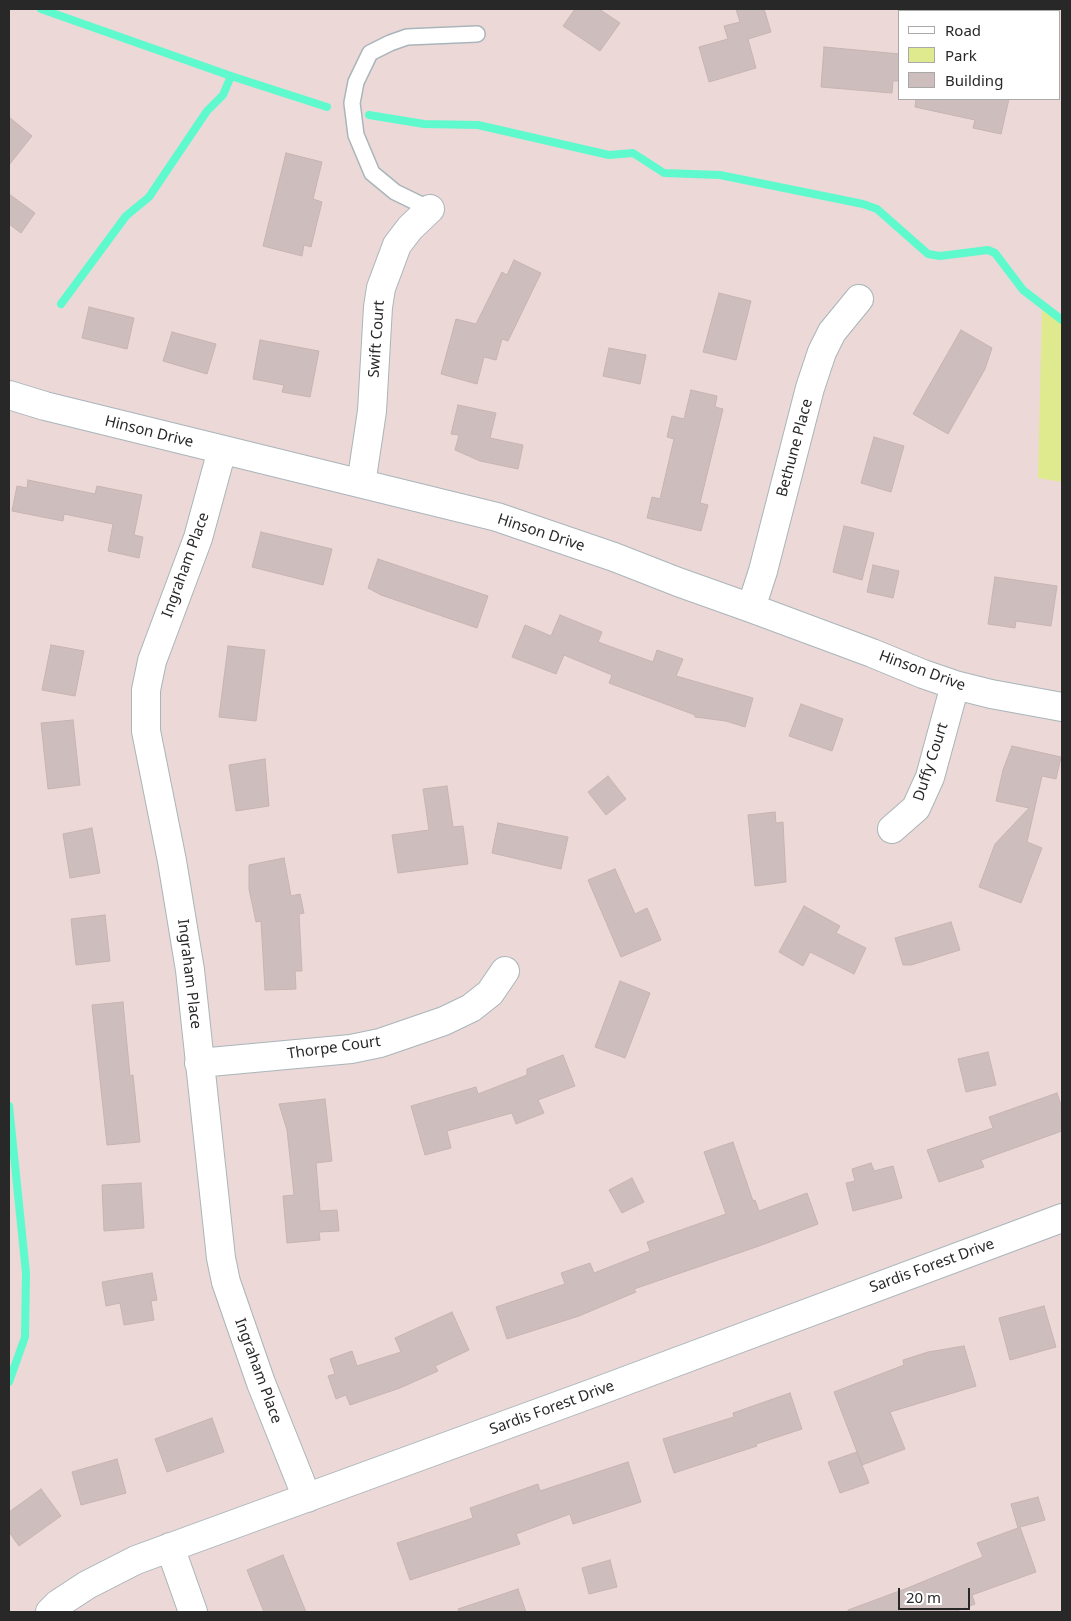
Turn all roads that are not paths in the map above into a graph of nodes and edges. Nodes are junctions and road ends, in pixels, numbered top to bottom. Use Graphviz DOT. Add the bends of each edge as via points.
graph roads {
  1 [pos="477,34"];
  2 [pos="430,209"];
  3 [pos="860,299"];
  4 [pos="9,395"];
  5 [pos="222,450"];
  6 [pos="359,483"];
  7 [pos="752,608"];
  8 [pos="954,685"];
  9 [pos="1062,707"];
  10 [pos="892,829"];
  11 [pos="505,971"];
  12 [pos="199,1062"];
  13 [pos="1062,1218"];
  14 [pos="307,1498"];
  15 [pos="170,1547"];
  16 [pos="50,1612"];
  17 [pos="193,1612"];
  1 -- 2 [label="lane" via="407,37 390,42 370,53 356,82 352,103 356,135 372,173 395,192"];
  2 -- 6 [label="street, Swift Court" via="397,245 380,288 372,411"];
  3 -- 7 [label="street, Bethune Place" via="832,332 822,352"];
  4 -- 5 [label="street, Hinson Drive"];
  5 -- 6 [label="street, Hinson Drive"];
  5 -- 12 [label="street, Ingraham Place" via="198,538 152,661 145,711 190,970"];
  6 -- 7 [label="street, Hinson Drive" via="497,517"];
  7 -- 8 [label="street, Hinson Drive"];
  8 -- 9 [label="street, Hinson Drive"];
  8 -- 10 [label="street, Duffy Court" via="930,777 916,808"];
  11 -- 12 [label="street, Thorpe Court" via="490,993 471,1008 380,1043 342,1050"];
  12 -- 14 [label="street, Ingraham Place" via="226,1282 261,1383"];
  13 -- 14 [label="street, Sardis Forest Drive"];
  14 -- 15 [label="street, Sardis Forest Drive"];
  15 -- 16 [label="street, Sardis Forest Drive" via="87,1585"];
  15 -- 17 [label="street"];
}
